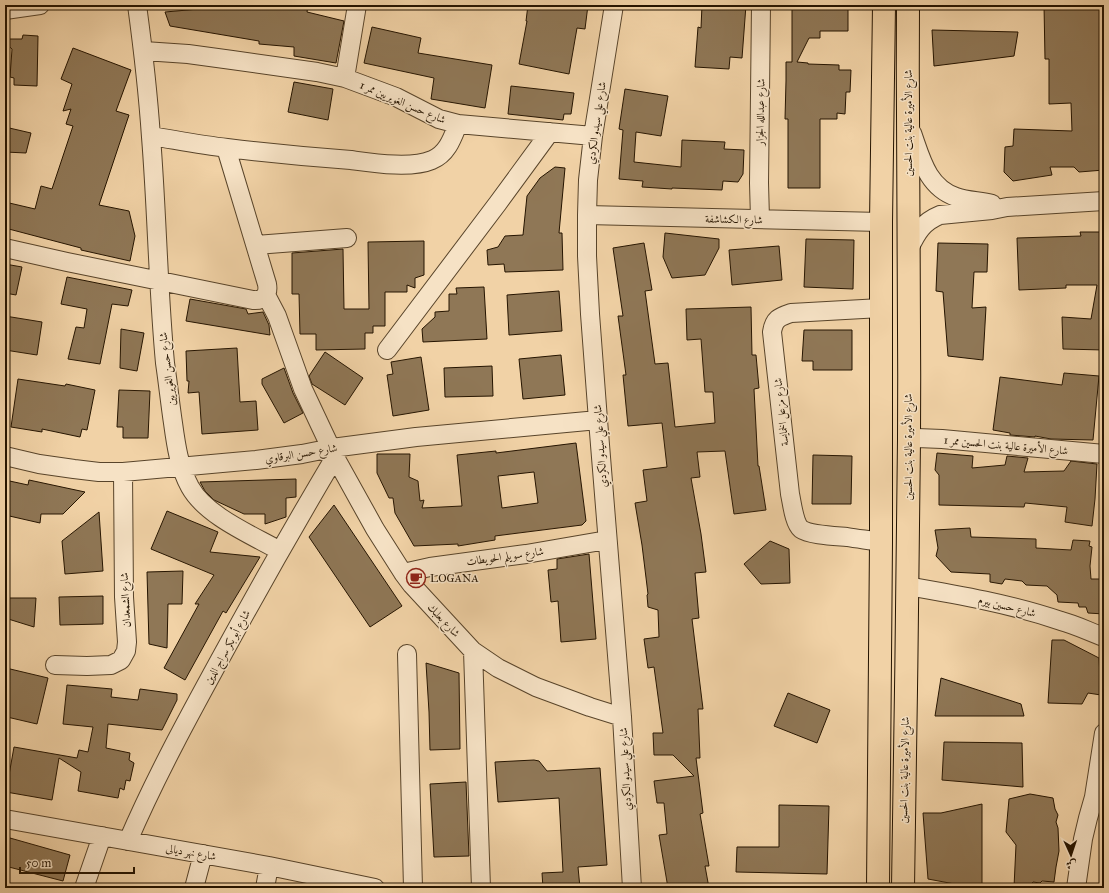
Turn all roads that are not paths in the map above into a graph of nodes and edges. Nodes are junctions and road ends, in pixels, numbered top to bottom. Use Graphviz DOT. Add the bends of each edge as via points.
graph roads {
  1 [pos="40,5"];
  2 [pos="137,5"];
  3 [pos="357,5"];
  4 [pos="614,5"];
  5 [pos="761,5"];
  6 [pos="884,5"];
  7 [pos="908,5"];
  8 [pos="5,10"];
  9 [pos="144,51"];
  10 [pos="345,78"];
  11 [pos="907,121"];
  12 [pos="458,124"];
  13 [pos="550,132"];
  14 [pos="151,136"];
  15 [pos="593,136"];
  16 [pos="226,148"];
  17 [pos="1104,201"];
  18 [pos="1007,207"];
  19 [pos="587,215"];
  20 [pos="760,219"];
  21 [pos="881,222"];
  22 [pos="347,238"];
  23 [pos="256,245"];
  24 [pos="5,248"];
  25 [pos="909,248"];
  26 [pos="159,280"];
  27 [pos="266,295"];
  28 [pos="881,308"];
  29 [pos="387,350"];
  30 [pos="598,420"];
  31 [pos="909,445"];
  32 [pos="880,449"];
  33 [pos="333,452"];
  34 [pos="1104,454"];
  35 [pos="5,456"];
  36 [pos="181,467"];
  37 [pos="123,472"];
  38 [pos="607,540"];
  39 [pos="881,542"];
  40 [pos="280,551"];
  41 [pos="403,573"];
  42 [pos="907,586"];
  43 [pos="1104,637"];
  44 [pos="473,651"];
  45 [pos="407,654"];
  46 [pos="55,666"];
  47 [pos="622,717"];
  48 [pos="1104,732"];
  49 [pos="1099,797"];
  50 [pos="5,819"];
  51 [pos="102,836"];
  52 [pos="128,841"];
  53 [pos="203,854"];
  54 [pos="269,866"];
  55 [pos="84,888"];
  56 [pos="194,888"];
  57 [pos="264,888"];
  58 [pos="376,888"];
  59 [pos="413,888"];
  60 [pos="481,888"];
  61 [pos="632,888"];
  62 [pos="878,888"];
  63 [pos="903,888"];
  64 [pos="1076,888"];
  1 -- 8 [label="street"];
  2 -- 9 [label="street, شارع حسن الغويريين"];
  3 -- 10 [label="street"];
  4 -- 15 [label="street, شارع علي سيدو الكردي"];
  5 -- 20 [label="street, شارع عبدالله الجزار"];
  6 -- 21 [label="main road"];
  7 -- 11 [label="main road, شارع الأميرة عالية بنت الحسين"];
  9 -- 10 [label="street, شارع حسن الغويريين ممر 1" via="188,54"];
  9 -- 14 [label="street, شارع حسن الغويريين"];
  10 -- 12 [label="street, شارع حسن الغويريين ممر 1"];
  11 -- 18 [label="street" via="920,158 935,184 956,197"];
  11 -- 25 [label="main road, شارع الأميرة عالية بنت الحسين"];
  12 -- 13 [label="street, شارع حسن الغويريين ممر 1"];
  12 -- 16 [label="street" via="451,142 440,156 432,161 417,164 385,164"];
  13 -- 15 [label="street, شارع حسن الغويريين ممر 1"];
  13 -- 29 [label="street"];
  14 -- 16 [label="street"];
  14 -- 26 [label="street, شارع حسن الغويريين"];
  15 -- 19 [label="street, شارع علي سيدو الكردي"];
  16 -- 23 [label="street"];
  17 -- 18 [label="street"];
  18 -- 25 [label="street" via="932,218 916,234"];
  19 -- 20 [label="street, شارع الكشاشفة"];
  19 -- 30 [label="street, شارع علي سيدو الكردي" via="588,285"];
  20 -- 21 [label="street, شارع الكشاشفة"];
  21 -- 28 [label="main road"];
  22 -- 23 [label="street"];
  23 -- 27 [label="street" via="268,290"];
  24 -- 26 [label="street"];
  25 -- 31 [label="main road, شارع الأميرة عالية بنت الحسين"];
  26 -- 27 [label="street" via="253,300"];
  26 -- 36 [label="street, شارع حسن الغويريين" via="168,388"];
  27 -- 33 [label="street, شارع بعلبك" via="277,316 303,389"];
  28 -- 32 [label="main road"];
  28 -- 39 [label="street, شارع مزعل الخمايسة" via="791,313 777,319 772,332 790,494 796,522 801,529 808,532"];
  30 -- 33 [label="street, شارع حسن البرقاوي" via="424,436"];
  30 -- 38 [label="street, شارع علي سيدو الكردي"];
  31 -- 32 [label="main road"];
  31 -- 34 [label="street, شارع الأميرة عالية بنت الحسين ممر 1" via="917,438 942,439"];
  31 -- 42 [label="main road, شارع الأميرة عالية بنت الحسين"];
  32 -- 39 [label="main road"];
  33 -- 36 [label="street, شارع حسن البرقاوي"];
  33 -- 40 [label="street, شارع أبو بكر سراج الدين"];
  33 -- 41 [label="street, شارع بعلبك" via="375,529"];
  35 -- 37 [label="street, شارع حسن البرقاوي" via="74,469"];
  36 -- 37 [label="street, شارع حسن البرقاوي"];
  36 -- 40 [label="street, شارع حسن الغويريين" via="190,487 209,508 222,519"];
  37 -- 46 [label="street, شارع الشمعدان" via="126,651 121,660 111,665"];
  38 -- 41 [label="street, شارع سويلم الحويطات"];
  38 -- 47 [label="street, شارع علي سيدو الكردي"];
  39 -- 62 [label="main road"];
  40 -- 52 [label="street, شارع أبو بكر سراج الدين" via="183,727"];
  41 -- 44 [label="street, شارع بعلبك"];
  42 -- 43 [label="street, شارع حسين بيرم" via="1033,612"];
  42 -- 63 [label="main road, شارع الأميرة عالية بنت الحسين"];
  44 -- 47 [label="street, شارع بعلبك" via="498,668 536,687"];
  44 -- 60 [label="street"];
  45 -- 59 [label="street"];
  47 -- 61 [label="street, شارع علي سيدو الكردي"];
  48 -- 49 [label="street"];
  49 -- 64 [label="street" via="1088,818"];
  50 -- 51 [label="street, شارع نهر ديالى"];
  51 -- 52 [label="street, شارع نهر ديالى"];
  51 -- 55 [label="street"];
  52 -- 53 [label="street, شارع نهر ديالى"];
  53 -- 54 [label="street, شارع نهر ديالى"];
  53 -- 56 [label="street"];
  54 -- 57 [label="street"];
  54 -- 58 [label="street, شارع نهر ديالى"];
}
